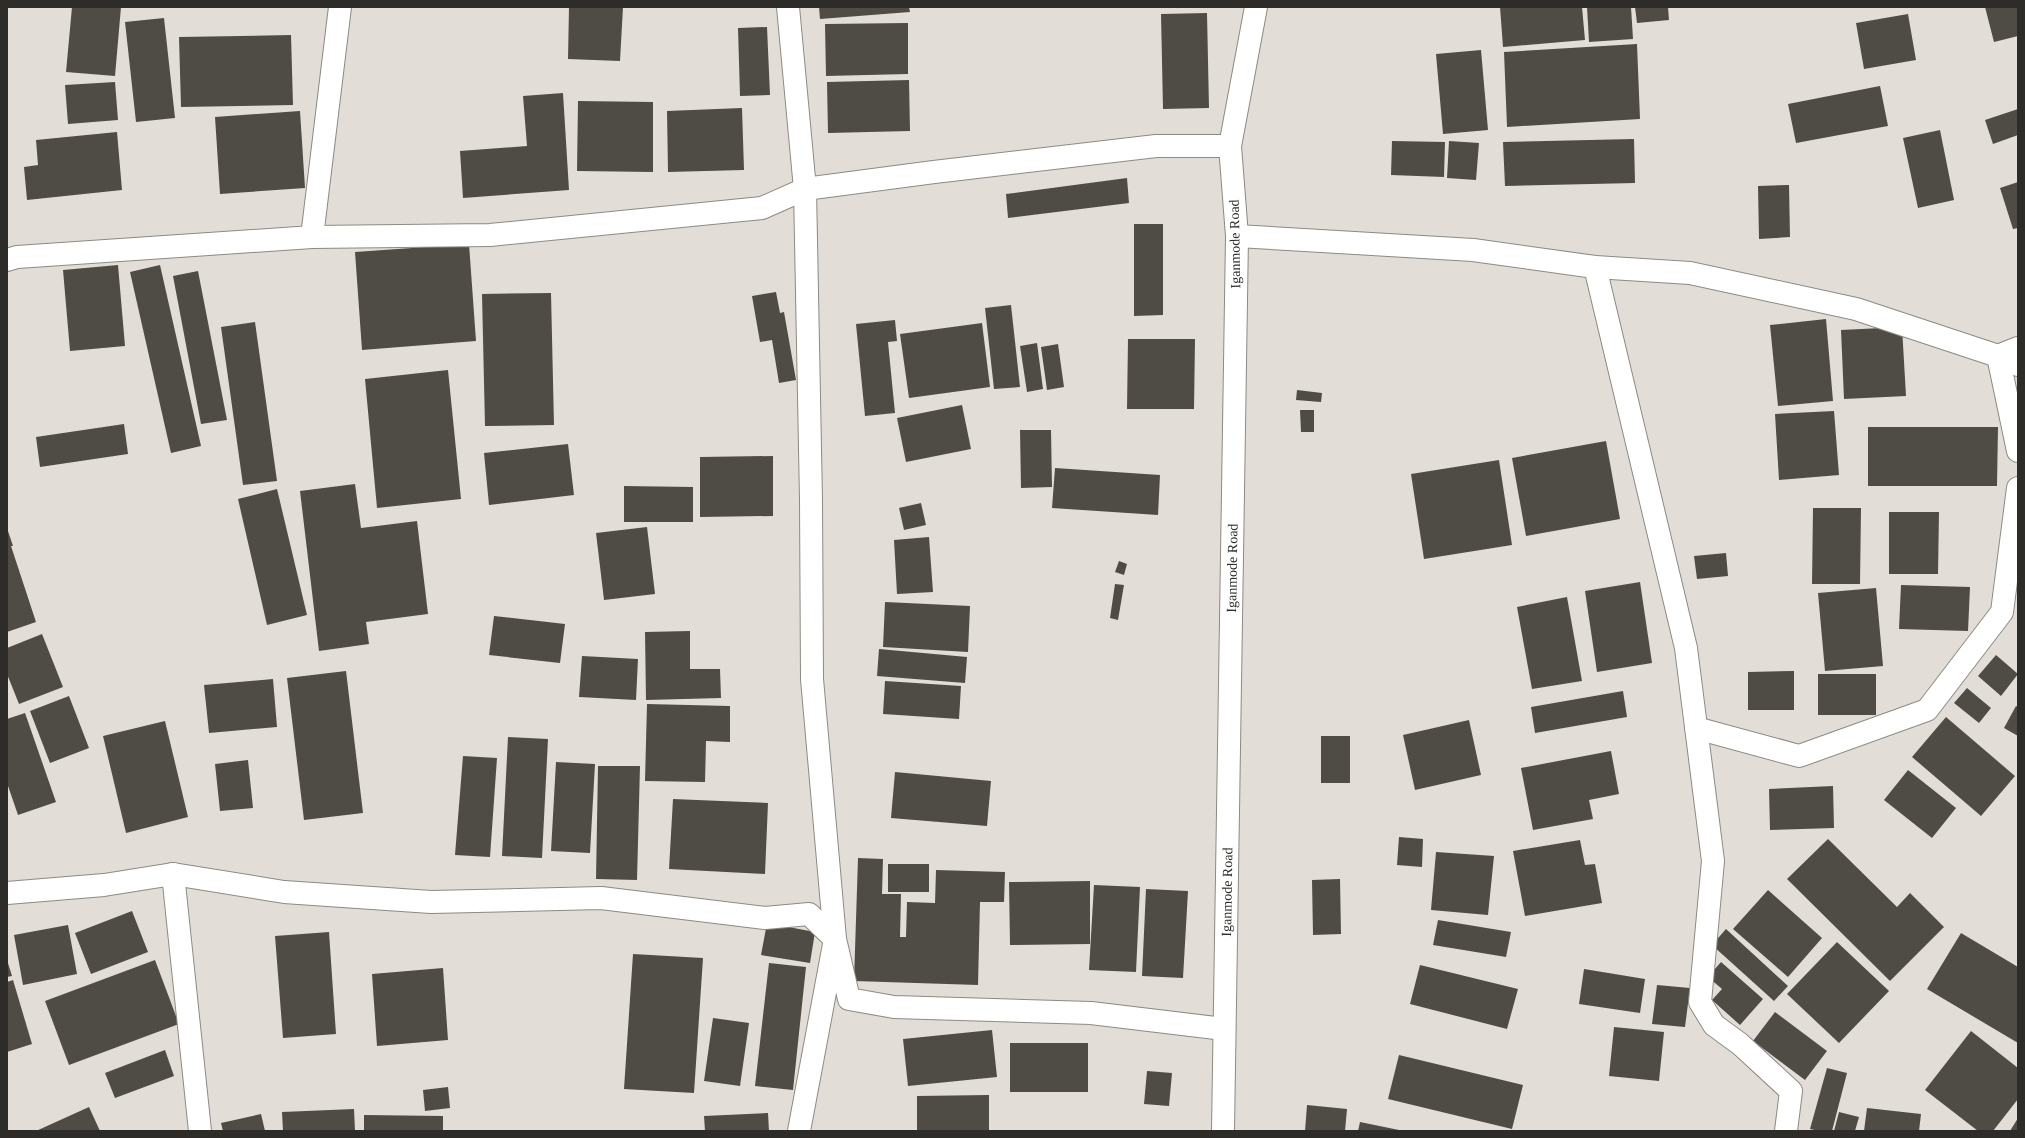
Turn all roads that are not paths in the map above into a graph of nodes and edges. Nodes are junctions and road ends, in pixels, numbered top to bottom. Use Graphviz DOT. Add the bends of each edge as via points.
graph roads {
  1 [pos="340,7"];
  2 [pos="788,7"];
  3 [pos="1256,7"];
  4 [pos="1230,146"];
  5 [pos="805,189"];
  6 [pos="1237,236"];
  7 [pos="312,238"];
  8 [pos="7,260"];
  9 [pos="1595,267"];
  10 [pos="2018,348"];
  11 [pos="1998,356"];
  12 [pos="2018,365"];
  13 [pos="2018,451"];
  14 [pos="2018,488"];
  15 [pos="1696,728"];
  16 [pos="173,874"];
  17 [pos="7,893"];
  18 [pos="835,939"];
  19 [pos="1224,1029"];
  20 [pos="200,1131"];
  21 [pos="799,1131"];
  22 [pos="1223,1131"];
  23 [pos="1786,1131"];
  1 -- 7 [label="street"];
  2 -- 5 [label="street"];
  3 -- 4 [label="street, Iganmode Road"];
  4 -- 5 [label="street" via="1156,146"];
  4 -- 6 [label="street, Iganmode Road"];
  5 -- 7 [label="street" via="762,208 490,235"];
  5 -- 18 [label="street" via="812,679"];
  6 -- 9 [label="street" via="1473,250"];
  6 -- 19 [label="street, Iganmode Road"];
  7 -- 8 [label="street" via="17,257"];
  9 -- 11 [label="street" via="1690,273 1856,309"];
  9 -- 15 [label="street" via="1686,648"];
  10 -- 11 [label="street"];
  11 -- 12 [label="street"];
  11 -- 13 [label="street"];
  14 -- 15 [label="street" via="2002,612 1927,710 1799,756"];
  15 -- 23 [label="street" via="1713,861 1700,1002 1714,1025 1740,1044 1791,1091"];
  16 -- 17 [label="street" via="104,885"];
  16 -- 18 [label="street" via="284,892 431,902 601,898 764,918 809,914"];
  16 -- 20 [label="street"];
  18 -- 19 [label="street" via="849,999 894,1007 1091,1012"];
  18 -- 21 [label="street"];
  19 -- 22 [label="street, Iganmode Road"];
}
